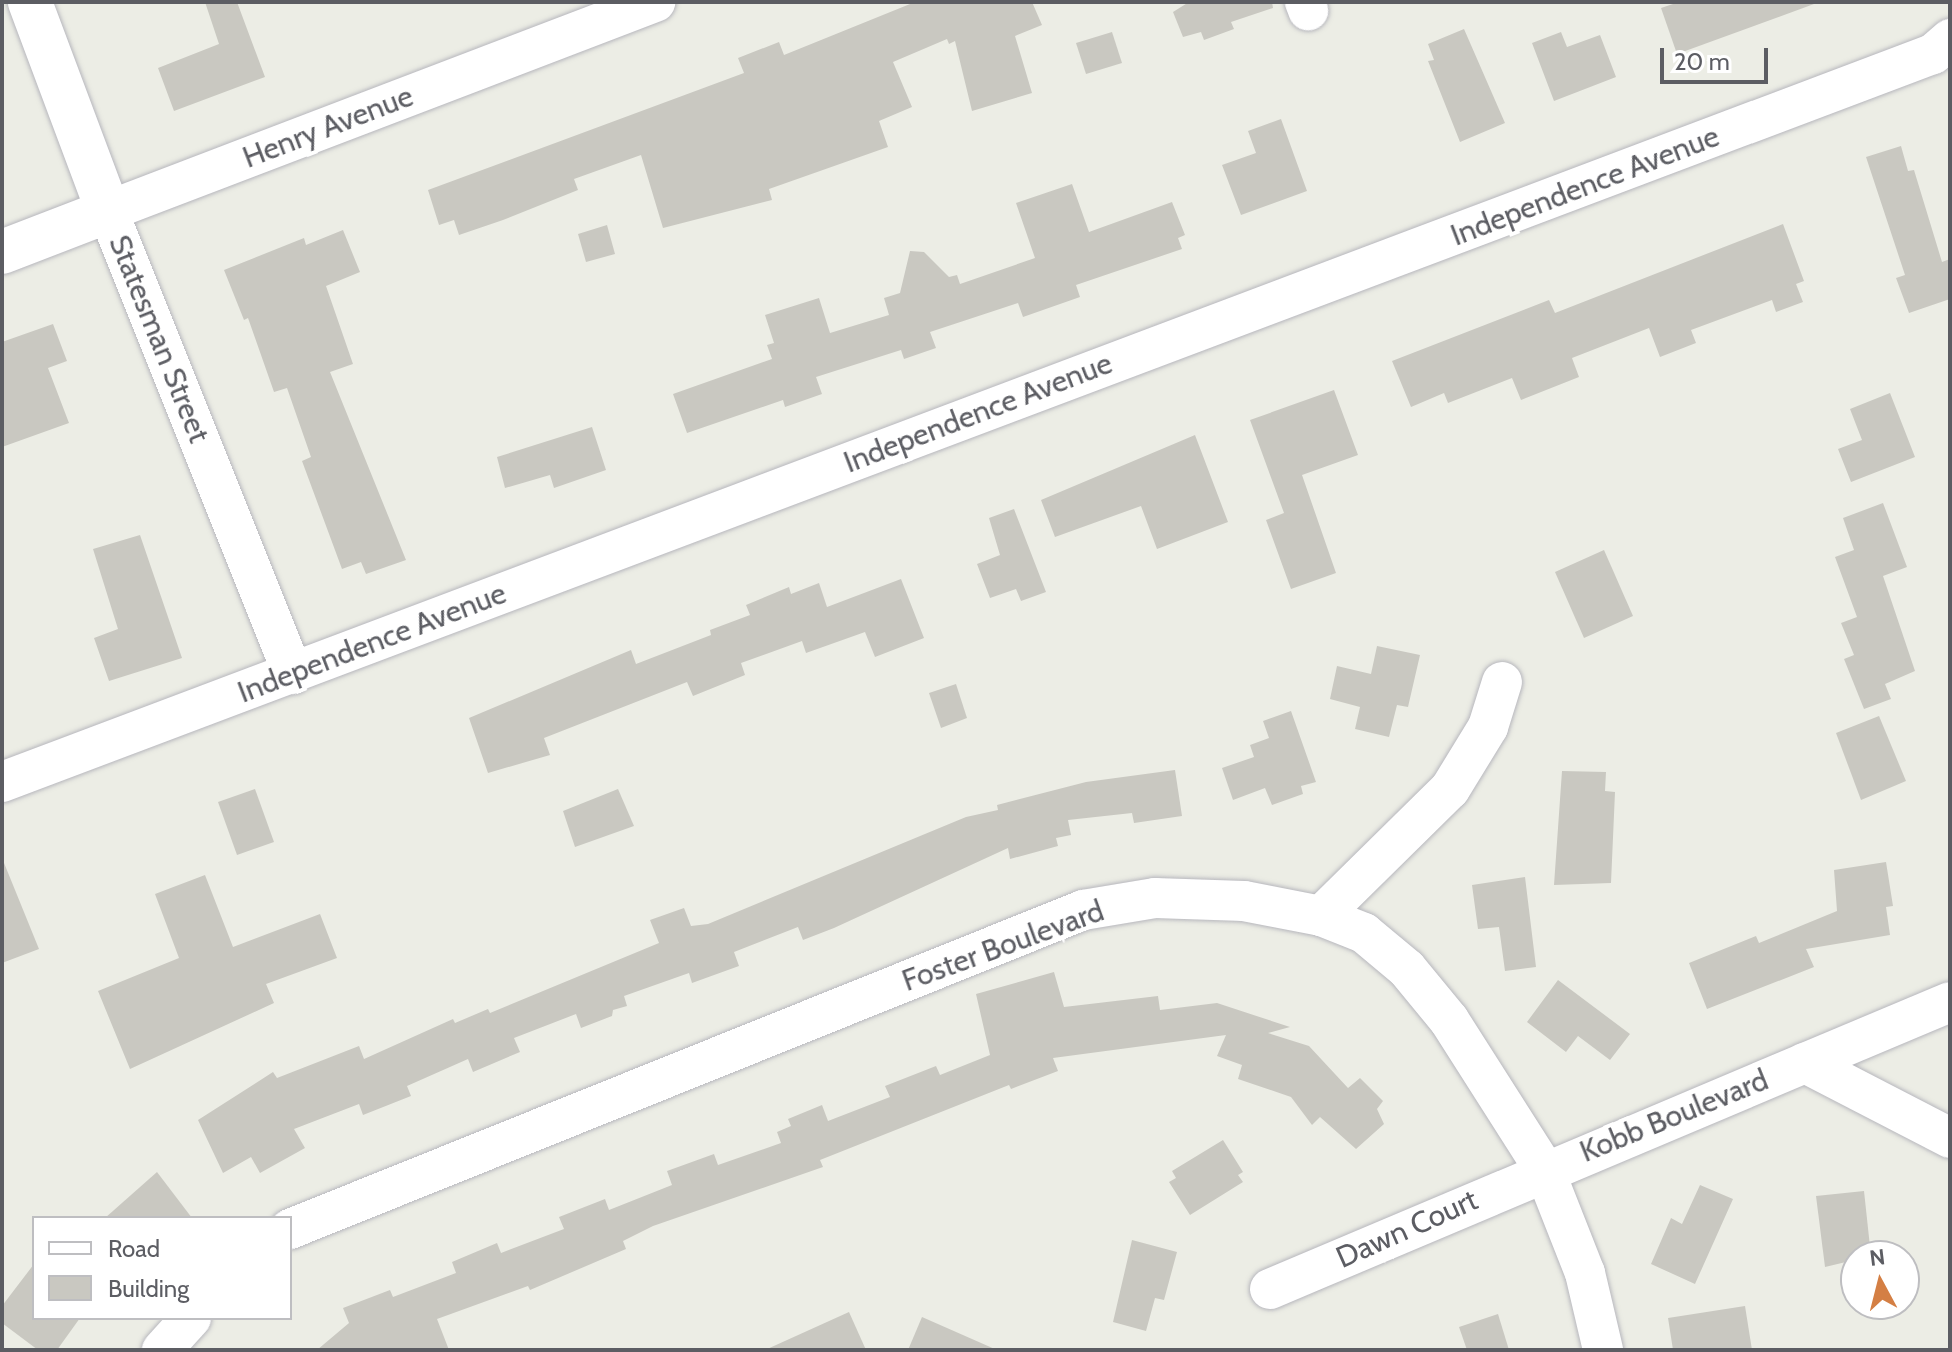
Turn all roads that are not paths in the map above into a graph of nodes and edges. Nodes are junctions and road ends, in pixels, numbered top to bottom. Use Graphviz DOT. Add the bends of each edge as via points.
graph roads {
  1 [pos="30,2"];
  2 [pos="655,2"];
  3 [pos="1950,39"];
  4 [pos="108,211"];
  5 [pos="2,252"];
  6 [pos="293,674"];
  7 [pos="1502,682"];
  8 [pos="2,782"];
  9 [pos="1321,916"];
  10 [pos="1950,1002"];
  11 [pos="1805,1063"];
  12 [pos="1950,1138"];
  13 [pos="1544,1169"];
  14 [pos="292,1228"];
  15 [pos="1270,1289"];
  16 [pos="189,1320"];
  17 [pos="162,1350"];
  18 [pos="1603,1350"];
  1 -- 4 [label="street, Statesman Street"];
  2 -- 4 [label="street, Henry Avenue"];
  3 -- 6 [label="street, Independence Avenue" via="1933,54"];
  4 -- 5 [label="street, Henry Avenue"];
  4 -- 6 [label="street, Statesman Street"];
  6 -- 8 [label="street, Independence Avenue"];
  7 -- 9 [label="street" via="1488,727 1450,789"];
  9 -- 13 [label="street, Foster Boulevard" via="1364,933 1407,969 1496,1088"];
  9 -- 14 [label="street, Foster Boulevard" via="1244,901 1155,898 1083,910"];
  10 -- 11 [label="street, Kobb Boulevard"];
  11 -- 12 [label="street, Kobb Boulevard"];
  11 -- 13 [label="street, Kobb Boulevard"];
  13 -- 15 [label="street, Dawn Court"];
  13 -- 18 [label="street, Foster Boulevard" via="1585,1273"];
  16 -- 17 [label="street"];
}
